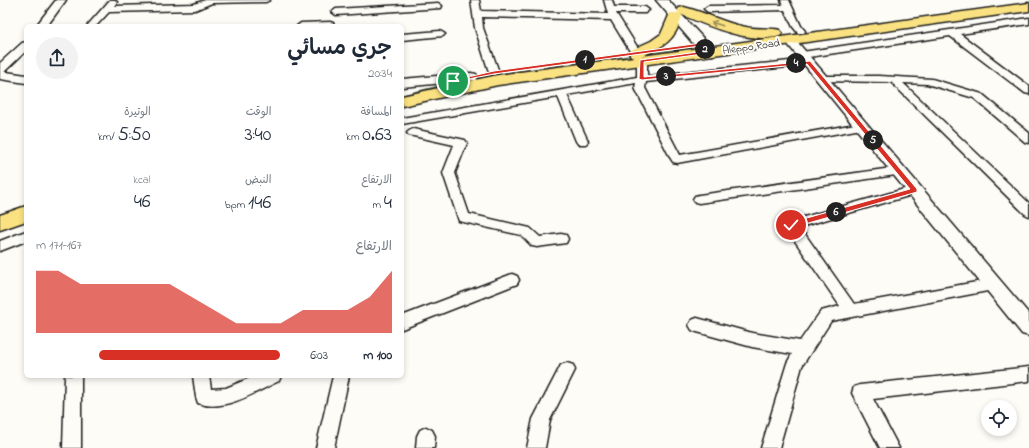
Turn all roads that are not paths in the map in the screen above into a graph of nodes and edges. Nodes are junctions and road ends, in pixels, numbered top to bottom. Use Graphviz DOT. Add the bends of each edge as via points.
graph roads {
  1 [pos="61,0"];
  2 [pos="114,0"];
  3 [pos="266,0"];
  4 [pos="342,0"];
  5 [pos="475,0"];
  6 [pos="608,0"];
  7 [pos="662,0"];
  8 [pos="675,0"];
  9 [pos="1026,0"];
  10 [pos="213,1"];
  11 [pos="786,3"];
  12 [pos="438,6"];
  13 [pos="1029,7"];
  14 [pos="107,9"];
  15 [pos="708,9"];
  16 [pos="645,10"];
  17 [pos="336,12"];
  18 [pos="612,13"];
  19 [pos="680,13"];
  20 [pos="478,14"];
  21 [pos="934,20"];
  22 [pos="1029,21"];
  23 [pos="43,24"];
  24 [pos="93,24"];
  25 [pos="331,24"];
  26 [pos="956,32"];
  27 [pos="440,34"];
  28 [pos="792,34"];
  29 [pos="404,36"];
  30 [pos="24,47"];
  31 [pos="711,47"];
  32 [pos="639,57"];
  33 [pos="805,59"];
  34 [pos="0,69"];
  35 [pos="494,72"];
  36 [pos="0,75"];
  37 [pos="471,77"];
  38 [pos="24,79"];
  39 [pos="642,79"];
  40 [pos="822,79"];
  41 [pos="894,80"];
  42 [pos="404,83"];
  43 [pos="1029,91"];
  44 [pos="404,92"];
  45 [pos="561,93"];
  46 [pos="404,101"];
  47 [pos="404,121"];
  48 [pos="404,124"];
  49 [pos="861,126"];
  50 [pos="408,135"];
  51 [pos="1029,139"];
  52 [pos="582,141"];
  53 [pos="899,171"];
  54 [pos="915,190"];
  55 [pos="699,199"];
  56 [pos="24,202"];
  57 [pos="0,211"];
  58 [pos="1029,211"];
  59 [pos="24,214"];
  60 [pos="0,223"];
  61 [pos="24,237"];
  62 [pos="561,239"];
  63 [pos="0,246"];
  64 [pos="512,280"];
  65 [pos="993,285"];
  66 [pos="851,311"];
  67 [pos="404,322"];
  68 [pos="697,325"];
  69 [pos="1029,328"];
  70 [pos="804,349"];
  71 [pos="567,370"];
  72 [pos="1029,374"];
  73 [pos="73,378"];
  74 [pos="201,378"];
  75 [pos="268,378"];
  76 [pos="341,378"];
  77 [pos="72,448"];
  78 [pos="325,448"];
  79 [pos="536,448"];
  80 [pos="770,448"];
  81 [pos="890,448"];
  1 -- 23 [label="street"];
  2 -- 14 [label="street"];
  3 -- 10 [label="street"];
  4 -- 17 [label="street"];
  5 -- 20 [label="street"];
  6 -- 18 [label="street"];
  7 -- 19 [label="main road"];
  8 -- 19 [label="main road"];
  9 -- 28 [label="main road, Aleppo Road"];
  10 -- 14 [label="street" via="195,7"];
  11 -- 15 [label="street"];
  11 -- 28 [label="street" via="798,27"];
  12 -- 17 [label="street"];
  13 -- 21 [label="main road, Aleppo Road"];
  14 -- 24 [label="street"];
  16 -- 18 [label="street"];
  17 -- 25 [label="street"];
  18 -- 20 [label="street"];
  18 -- 32 [label="street"];
  28 -- 19 [label="main road, one-way" via="747,32"];
  19 -- 31 [label="main road"];
  19 -- 32 [label="main road" via="662,42"];
  20 -- 35 [label="street" via="479,28"];
  21 -- 26 [label="street" via="944,22"];
  21 -- 28 [label="main road, Aleppo Road"];
  22 -- 26 [label="street"];
  26 -- 33 [label="street"];
  26 -- 43 [label="street"];
  27 -- 29 [label="street"];
  28 -- 31 [label="main road, Aleppo Road"];
  28 -- 33 [label="street"];
  30 -- 34 [label="street"];
  31 -- 32 [label="main road, Aleppo Road"];
  32 -- 35 [label="main road, Aleppo Road"];
  32 -- 39 [label="street"];
  32 -- 46 [label="main road, Aleppo Road" via="498,80"];
  33 -- 39 [label="street"];
  33 -- 40 [label="street"];
  35 -- 37 [label="main road, Aleppo Road"];
  36 -- 38 [label="main road"];
  37 -- 42 [label="main road"];
  37 -- 44 [label="main road, Aleppo Road"];
  39 -- 45 [label="street"];
  39 -- 49 [label="street" via="640,88 677,159"];
  40 -- 41 [label="street"];
  40 -- 49 [label="street"];
  41 -- 51 [label="street" via="928,81 978,96"];
  41 -- 58 [label="street"];
  45 -- 47 [label="street"];
  45 -- 52 [label="street"];
  48 -- 50 [label="street"];
  49 -- 53 [label="street"];
  50 -- 62 [label="street" via="461,143 449,173 464,218 525,231 537,242"];
  53 -- 54 [label="street"];
  53 -- 55 [label="street"];
  54 -- 65 [label="street"];
  54 -- 66 [label="street" via="791,225"];
  56 -- 57 [label="main road"];
  59 -- 60 [label="main road"];
  61 -- 63 [label="street"];
  64 -- 67 [label="street"];
  65 -- 66 [label="street"];
  65 -- 69 [label="street"];
  66 -- 70 [label="street" via="826,315"];
  68 -- 70 [label="street" via="752,340"];
  70 -- 80 [label="street" via="796,363"];
  71 -- 79 [label="street" via="542,419"];
  72 -- 81 [label="street" via="860,393"];
  73 -- 77 [label="street"];
  74 -- 75 [label="street" via="204,397 227,396"];
  76 -- 78 [label="street"];
}
